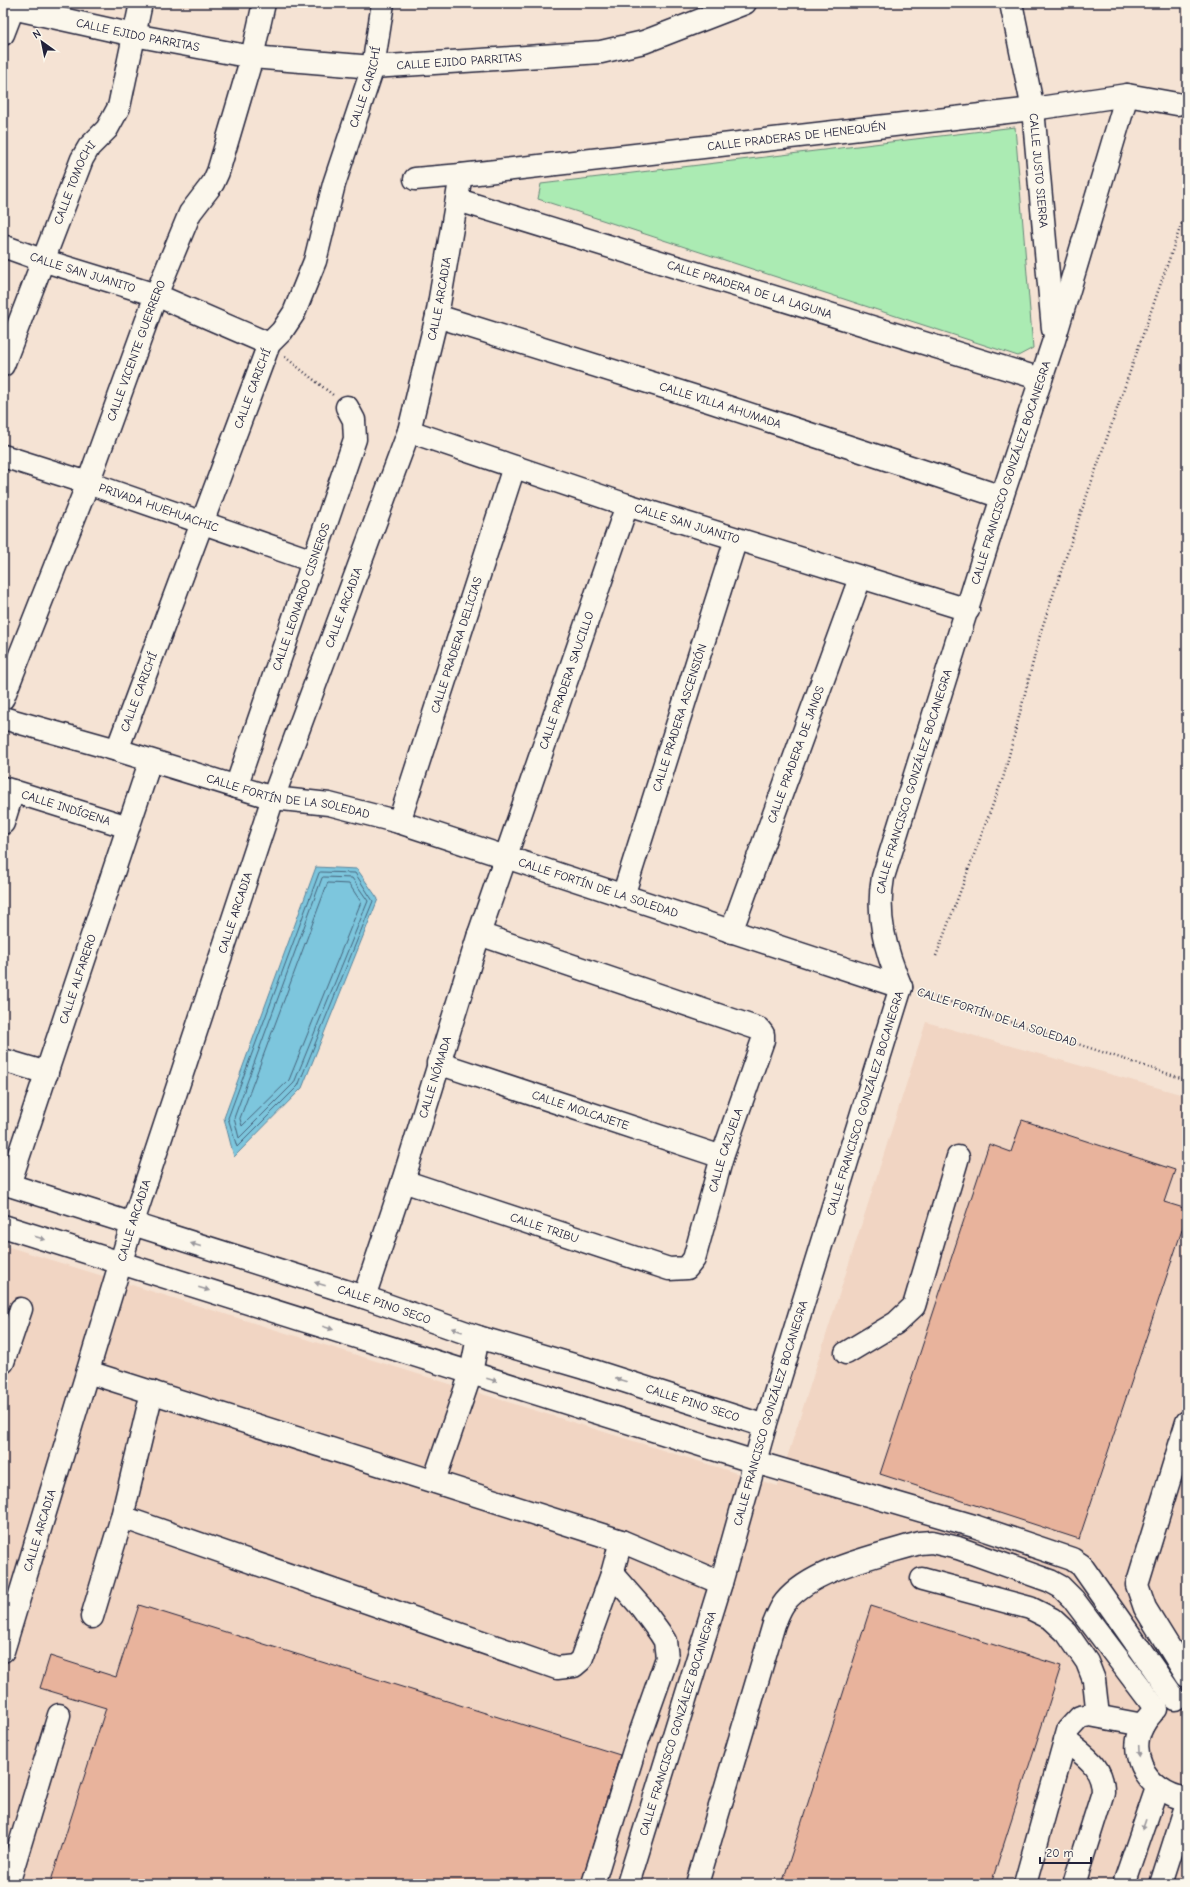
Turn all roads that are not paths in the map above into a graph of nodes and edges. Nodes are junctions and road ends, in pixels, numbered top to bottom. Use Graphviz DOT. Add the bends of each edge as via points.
graph roads {
  1 [pos="141,3"];
  2 [pos="264,3"];
  3 [pos="383,3"];
  4 [pos="745,3"];
  5 [pos="1010,3"];
  6 [pos="10,6"];
  7 [pos="3,34"];
  8 [pos="134,35"];
  9 [pos="252,57"];
  10 [pos="373,67"];
  11 [pos="1127,95"];
  12 [pos="1177,104"];
  13 [pos="1033,109"];
  14 [pos="461,175"];
  15 [pos="415,179"];
  16 [pos="458,200"];
  17 [pos="3,246"];
  18 [pos="42,260"];
  19 [pos="156,295"];
  20 [pos="438,316"];
  21 [pos="1054,340"];
  22 [pos="269,344"];
  23 [pos="3,365"];
  24 [pos="1041,379"];
  25 [pos="347,407"];
  26 [pos="409,431"];
  27 [pos="3,456"];
  28 [pos="514,467"];
  29 [pos="88,483"];
  30 [pos="1002,497"];
  31 [pos="627,505"];
  32 [pos="202,522"];
  33 [pos="736,538"];
  34 [pos="313,561"];
  35 [pos="860,578"];
  36 [pos="968,610"];
  37 [pos="3,698"];
  38 [pos="3,718"];
  39 [pos="117,750"];
  40 [pos="146,774"];
  41 [pos="236,787"];
  42 [pos="8,789"];
  43 [pos="273,798"];
  44 [pos="399,822"];
  45 [pos="3,823"];
  46 [pos="128,827"];
  47 [pos="505,857"];
  48 [pos="622,896"];
  49 [pos="730,932"];
  50 [pos="479,934"];
  51 [pos="901,987"];
  52 [pos="3,1060"];
  53 [pos="438,1063"];
  54 [pos="47,1073"];
  55 [pos="722,1157"];
  56 [pos="958,1157"];
  57 [pos="403,1181"];
  58 [pos="6,1184"];
  59 [pos="132,1225"];
  60 [pos="3,1226"];
  61 [pos="121,1263"];
  62 [pos="687,1268"];
  63 [pos="364,1298"];
  64 [pos="21,1309"];
  65 [pos="478,1337"];
  66 [pos="846,1353"];
  67 [pos="3,1362"];
  68 [pos="88,1372"];
  69 [pos="471,1373"];
  70 [pos="152,1392"];
  71 [pos="1187,1422"];
  72 [pos="765,1426"];
  73 [pos="755,1462"];
  74 [pos="434,1481"];
  75 [pos="122,1517"];
  76 [pos="621,1541"];
  77 [pos="612,1574"];
  78 [pos="922,1579"];
  79 [pos="720,1584"];
  80 [pos="92,1617"];
  81 [pos="3,1651"];
  82 [pos="1187,1676"];
  83 [pos="1181,1698"];
  84 [pos="58,1715"];
  85 [pos="1098,1716"];
  86 [pos="1150,1717"];
  87 [pos="1065,1740"];
  88 [pos="1157,1788"];
  89 [pos="1187,1798"];
  90 [pos="1187,1803"];
  91 [pos="8,1884"];
  92 [pos="593,1884"];
  93 [pos="628,1884"];
  94 [pos="697,1884"];
  95 [pos="1025,1884"];
  96 [pos="1074,1884"];
  97 [pos="1124,1884"];
  98 [pos="1161,1884"];
  1 -- 8 [label="street, CALLE TOMOCHI"];
  2 -- 9 [label="street, CALLE VICENTE GUERRERO"];
  3 -- 10 [label="street, CALLE CARICHÍ"];
  4 -- 10 [label="street, CALLE EJIDO PARRITAS" via="644,42 601,52"];
  5 -- 13 [label="street, CALLE JUSTO SIERRA"];
  6 -- 7 [label="street"];
  6 -- 8 [label="street, CALLE EJIDO PARRITAS"];
  8 -- 9 [label="street, CALLE EJIDO PARRITAS"];
  8 -- 18 [label="street, CALLE TOMOCHI" via="119,107 107,129 82,158"];
  9 -- 10 [label="street, CALLE EJIDO PARRITAS"];
  9 -- 19 [label="street, CALLE VICENTE GUERRERO" via="218,172 213,183 190,213"];
  10 -- 22 [label="street, CALLE CARICHÍ" via="334,184 315,261 294,313"];
  11 -- 12 [label="street, CALLE PRADERAS DE HENEQUÉN"];
  11 -- 13 [label="street, CALLE PRADERAS DE HENEQUÉN"];
  11 -- 21 [label="street, CALLE FRANCISCO GONZÁLEZ BOCANEGRA"];
  13 -- 14 [label="street, CALLE PRADERAS DE HENEQUÉN"];
  13 -- 21 [label="street, CALLE JUSTO SIERRA"];
  14 -- 15 [label="street, CALLE PRADERAS DE HENEQUÉN"];
  14 -- 16 [label="street, CALLE ARCADIA"];
  16 -- 20 [label="street, CALLE ARCADIA"];
  16 -- 24 [label="street, CALLE PRADERA DE LA LAGUNA"];
  17 -- 18 [label="street, CALLE SAN JUANITO"];
  18 -- 19 [label="street, CALLE SAN JUANITO"];
  18 -- 23 [label="street, CALLE TOMOCHI"];
  19 -- 22 [label="street, CALLE SAN JUANITO"];
  19 -- 29 [label="street, CALLE VICENTE GUERRERO"];
  20 -- 26 [label="street, CALLE ARCADIA"];
  20 -- 30 [label="street, CALLE VILLA AHUMADA"];
  21 -- 24 [label="street, CALLE FRANCISCO GONZÁLEZ BOCANEGRA"];
  22 -- 32 [label="street, CALLE CARICHÍ"];
  24 -- 30 [label="street, CALLE FRANCISCO GONZÁLEZ BOCANEGRA"];
  25 -- 34 [label="street, CALLE LEONARDO CISNEROS" via="354,420 355,439"];
  26 -- 28 [label="street, CALLE SAN JUANITO"];
  26 -- 43 [label="street, CALLE ARCADIA"];
  27 -- 29 [label="street, PRIVADA HUEHUACHIC"];
  28 -- 31 [label="street, CALLE SAN JUANITO"];
  28 -- 44 [label="street, CALLE PRADERA DELICIAS"];
  29 -- 32 [label="street, PRIVADA HUEHUACHIC"];
  29 -- 37 [label="street, CALLE VICENTE GUERRERO"];
  30 -- 36 [label="street, CALLE FRANCISCO GONZÁLEZ BOCANEGRA"];
  31 -- 33 [label="street, CALLE SAN JUANITO"];
  31 -- 47 [label="street, CALLE PRADERA SAUCILLO"];
  32 -- 34 [label="street, PRIVADA HUEHUACHIC"];
  32 -- 39 [label="street, CALLE CARICHÍ"];
  33 -- 35 [label="street, CALLE SAN JUANITO"];
  33 -- 48 [label="street, CALLE PRADERA ASCENSIÓN"];
  34 -- 41 [label="street, CALLE LEONARDO CISNEROS"];
  35 -- 36 [label="street, CALLE SAN JUANITO"];
  35 -- 49 [label="street, CALLE PRADERA DE JANOS"];
  36 -- 51 [label="street, CALLE FRANCISCO GONZÁLEZ BOCANEGRA" via="883,877 881,921 890,962"];
  38 -- 39 [label="street, CALLE FORTÍN DE LA SOLEDAD"];
  39 -- 41 [label="street, CALLE FORTÍN DE LA SOLEDAD"];
  40 -- 46 [label="street, CALLE ALFARERO"];
  41 -- 43 [label="street, CALLE FORTÍN DE LA SOLEDAD"];
  42 -- 45 [label="street"];
  42 -- 46 [label="street, CALLE INDÍGENA"];
  43 -- 44 [label="street, CALLE FORTÍN DE LA SOLEDAD" via="329,804"];
  43 -- 59 [label="street, CALLE ARCADIA"];
  44 -- 47 [label="street, CALLE FORTÍN DE LA SOLEDAD"];
  46 -- 54 [label="street, CALLE ALFARERO"];
  47 -- 48 [label="street, CALLE FORTÍN DE LA SOLEDAD"];
  47 -- 50 [label="street, CALLE NÓMADA"];
  48 -- 49 [label="street, CALLE FORTÍN DE LA SOLEDAD"];
  49 -- 51 [label="street, CALLE FORTÍN DE LA SOLEDAD"];
  50 -- 53 [label="street, CALLE NÓMADA"];
  50 -- 55 [label="street, CALLE CAZUELA" via="757,1028 762,1032 763,1040"];
  51 -- 72 [label="street, CALLE FRANCISCO GONZÁLEZ BOCANEGRA"];
  52 -- 54 [label="street"];
  53 -- 55 [label="street, CALLE MOLCAJETE"];
  53 -- 57 [label="street, CALLE NÓMADA"];
  54 -- 58 [label="street, CALLE ALFARERO"];
  55 -- 62 [label="street, CALLE CAZUELA" via="694,1259"];
  56 -- 66 [label="street" via="914,1306 896,1323"];
  57 -- 62 [label="street, CALLE TRIBU" via="670,1269"];
  57 -- 63 [label="street, CALLE NÓMADA"];
  58 -- 59 [label="street, CALLE PINO SECO"];
  59 -- 61 [label="street, CALLE ARCADIA"];
  63 -- 59 [label="street, CALLE PINO SECO, one-way"];
  60 -- 61 [label="street, one-way"];
  61 -- 68 [label="street, CALLE ARCADIA"];
  61 -- 69 [label="street, one-way"];
  65 -- 63 [label="street, CALLE PINO SECO, one-way"];
  64 -- 67 [label="street"];
  65 -- 69 [label="street"];
  72 -- 65 [label="street, CALLE PINO SECO, one-way"];
  68 -- 70 [label="street"];
  68 -- 81 [label="street, CALLE ARCADIA"];
  69 -- 73 [label="street, one-way"];
  69 -- 74 [label="street"];
  70 -- 74 [label="street"];
  70 -- 75 [label="street"];
  71 -- 82 [label="street" via="1137,1585 1145,1608"];
  72 -- 73 [label="street, CALLE FRANCISCO GONZÁLEZ BOCANEGRA"];
  73 -- 79 [label="street, CALLE FRANCISCO GONZÁLEZ BOCANEGRA"];
  73 -- 83 [label="street" via="974,1526 1072,1559 1081,1565"];
  74 -- 76 [label="street"];
  75 -- 77 [label="street" via="557,1668 574,1666 581,1660"];
  75 -- 80 [label="street"];
  76 -- 77 [label="street"];
  76 -- 79 [label="street"];
  77 -- 92 [label="street" via="660,1633 665,1641 667,1658 634,1751"];
  78 -- 85 [label="street" via="1030,1608 1052,1619 1067,1634 1087,1662 1094,1680"];
  79 -- 93 [label="street, CALLE FRANCISCO GONZÁLEZ BOCANEGRA"];
  83 -- 86 [label="street"];
  84 -- 91 [label="street"];
  85 -- 86 [label="street"];
  85 -- 87 [label="street" via="1080,1717 1068,1730"];
  86 -- 88 [label="street, one-way" via="1139,1737 1139,1760 1149,1780"];
  86 -- 94 [label="street" via="1073,1599 1061,1587 1050,1581 958,1548 932,1542 919,1543 830,1571 802,1585 784,1602 774,1624"];
  87 -- 95 [label="street"];
  87 -- 96 [label="street" via="1096,1766 1103,1783 1103,1792"];
  88 -- 89 [label="street" via="1166,1794"];
  88 -- 97 [label="street, one-way"];
  90 -- 98 [label="street"];
}
